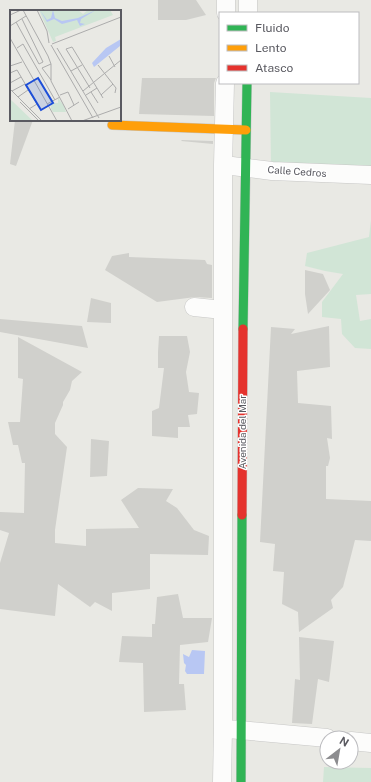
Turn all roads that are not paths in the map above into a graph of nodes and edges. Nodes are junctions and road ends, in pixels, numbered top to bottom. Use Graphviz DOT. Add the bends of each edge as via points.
graph roads {
  1 [pos="226,0"];
  2 [pos="248,0"];
  3 [pos="226,12"];
  4 [pos="248,12"];
  5 [pos="225,84"];
  6 [pos="247,84"];
  7 [pos="112,125"];
  8 [pos="224,129"];
  9 [pos="246,130"];
  10 [pos="223,165"];
  11 [pos="245,167"];
  12 [pos="371,176"];
  13 [pos="194,307"];
  14 [pos="223,310"];
  15 [pos="223,728"];
  16 [pos="242,729"];
  17 [pos="319,737"];
  18 [pos="359,742"];
  19 [pos="371,743"];
  20 [pos="222,782"];
  21 [pos="241,782"];
  1 -- 3 [label="street"];
  2 -- 4 [label="street"];
  5 -- 8 [label="street, Avenida del Mar"];
  6 -- 9 [label="street, Avenida del Mar"];
  7 -- 8 [label="street"];
  8 -- 9 [label="street"];
  8 -- 10 [label="street, Avenida del Mar"];
  9 -- 11 [label="street, Avenida del Mar"];
  10 -- 11 [label="street, Calle Cedros"];
  10 -- 14 [label="street, Avenida del Mar"];
  11 -- 12 [label="street, Calle Cedros" via="272,171"];
  11 -- 16 [label="street, Avenida del Mar"];
  13 -- 14 [label="street"];
  14 -- 15 [label="street, Avenida del Mar"];
  15 -- 16 [label="street"];
  15 -- 20 [label="street, Avenida del Mar"];
  16 -- 17 [label="street"];
  16 -- 21 [label="street, Avenida del Mar"];
  18 -- 19 [label="street"];
}
